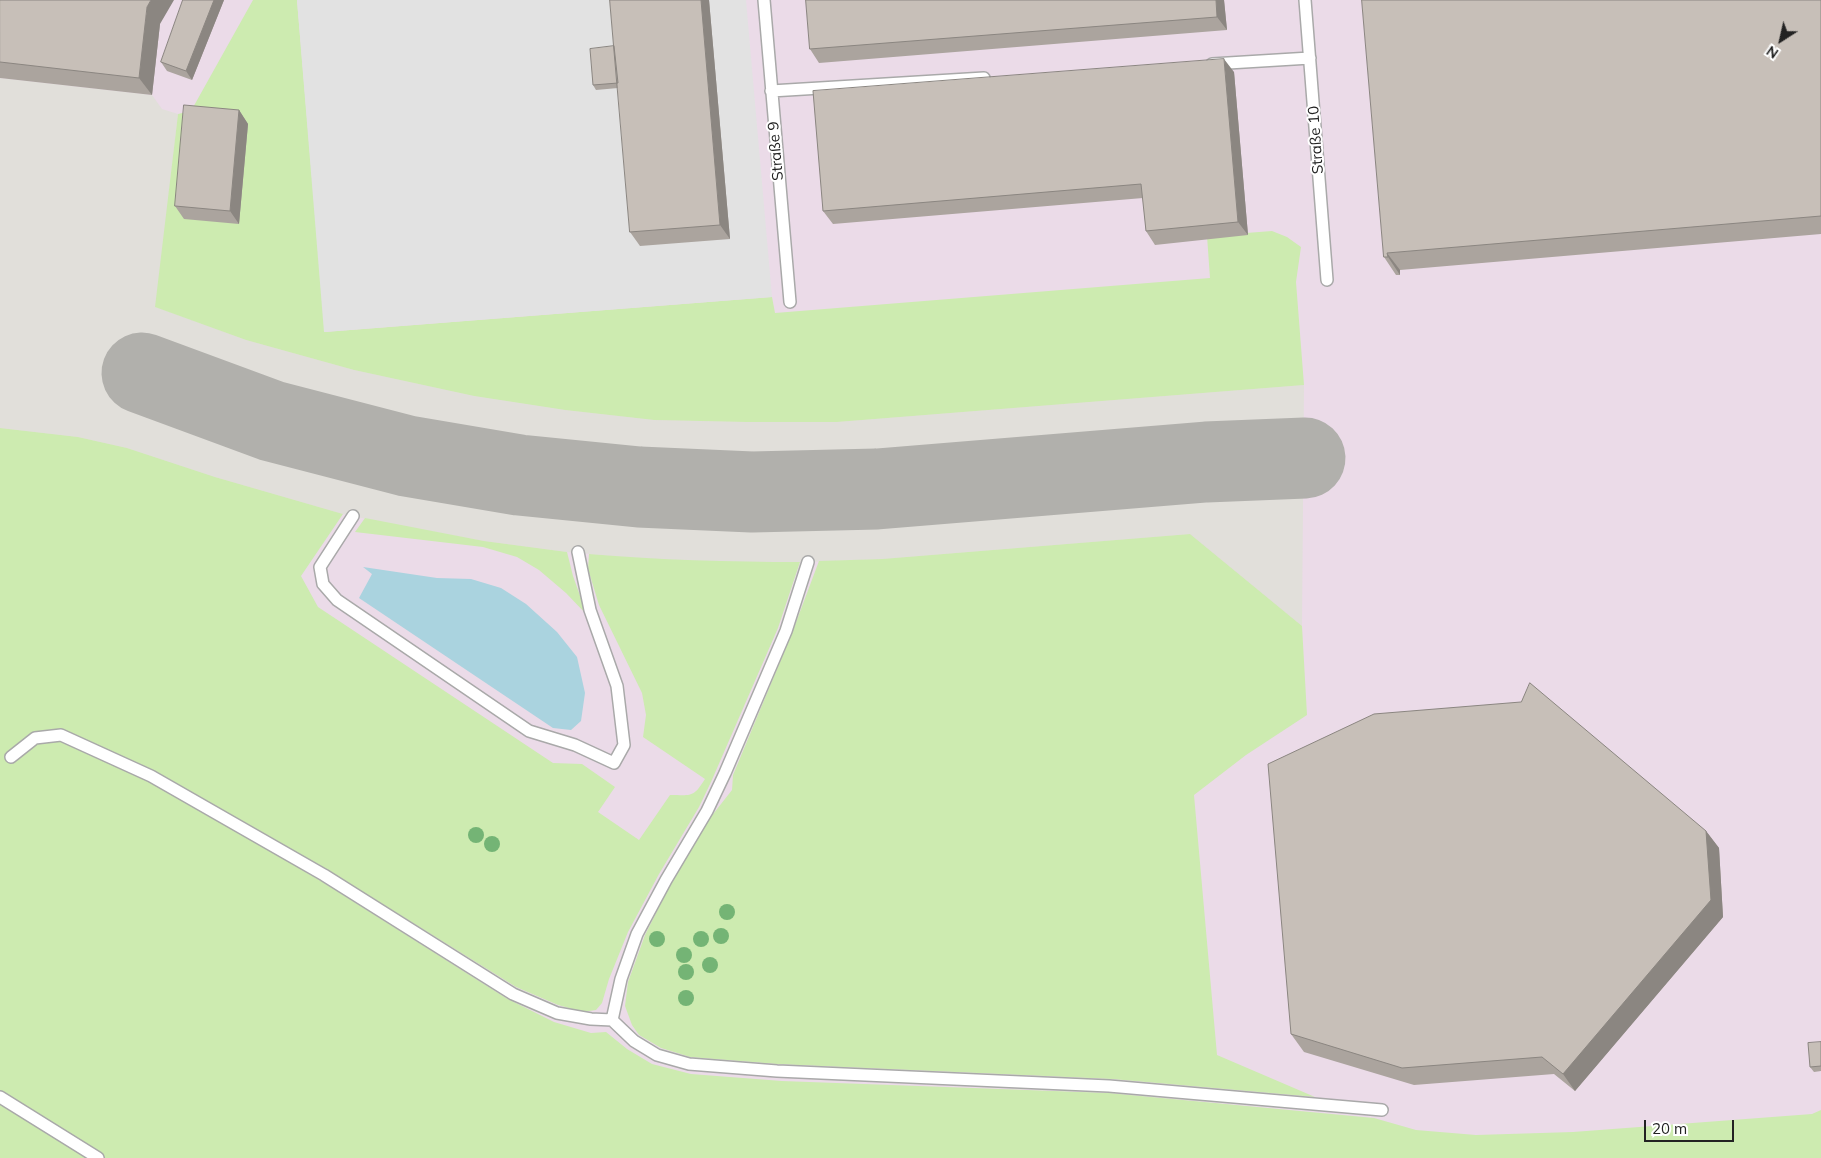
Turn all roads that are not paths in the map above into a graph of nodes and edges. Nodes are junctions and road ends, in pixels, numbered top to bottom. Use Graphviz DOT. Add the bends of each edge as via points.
graph roads {
  1 [pos="764,0"];
  2 [pos="1306,0"];
  3 [pos="1310,58"];
  4 [pos="1200,65"];
  5 [pos="991,78"];
  6 [pos="771,91"];
  7 [pos="1327,280"];
  8 [pos="790,302"];
  9 [pos="352,516"];
  10 [pos="578,552"];
  11 [pos="808,562"];
  12 [pos="11,757"];
  13 [pos="612,1020"];
  14 [pos="0,1097"];
  15 [pos="1382,1110"];
  16 [pos="85,1155"];
  17 [pos="98,1158"];
  1 -- 6 [label="lane, Straße 9"];
  2 -- 3 [label="lane, Straße 10"];
  3 -- 4 [label="lane"];
  3 -- 7 [label="lane, Straße 10"];
  5 -- 6 [label="lane"];
  6 -- 8 [label="lane, Straße 9"];
  9 -- 10 [label="lane" via="320,567 323,584 337,600 529,731 575,745 614,763 624,745 617,686 590,610"];
  11 -- 13 [label="lane" via="786,631 725,773 637,934 621,979"];
  12 -- 13 [label="lane" via="34,738 61,734 151,776 298,860 513,994 557,1013"];
  13 -- 15 [label="lane" via="634,1041 656,1055 689,1064 1110,1086"];
  14 -- 16 [label="lane"];
  16 -- 17 [label="lane"];
}
